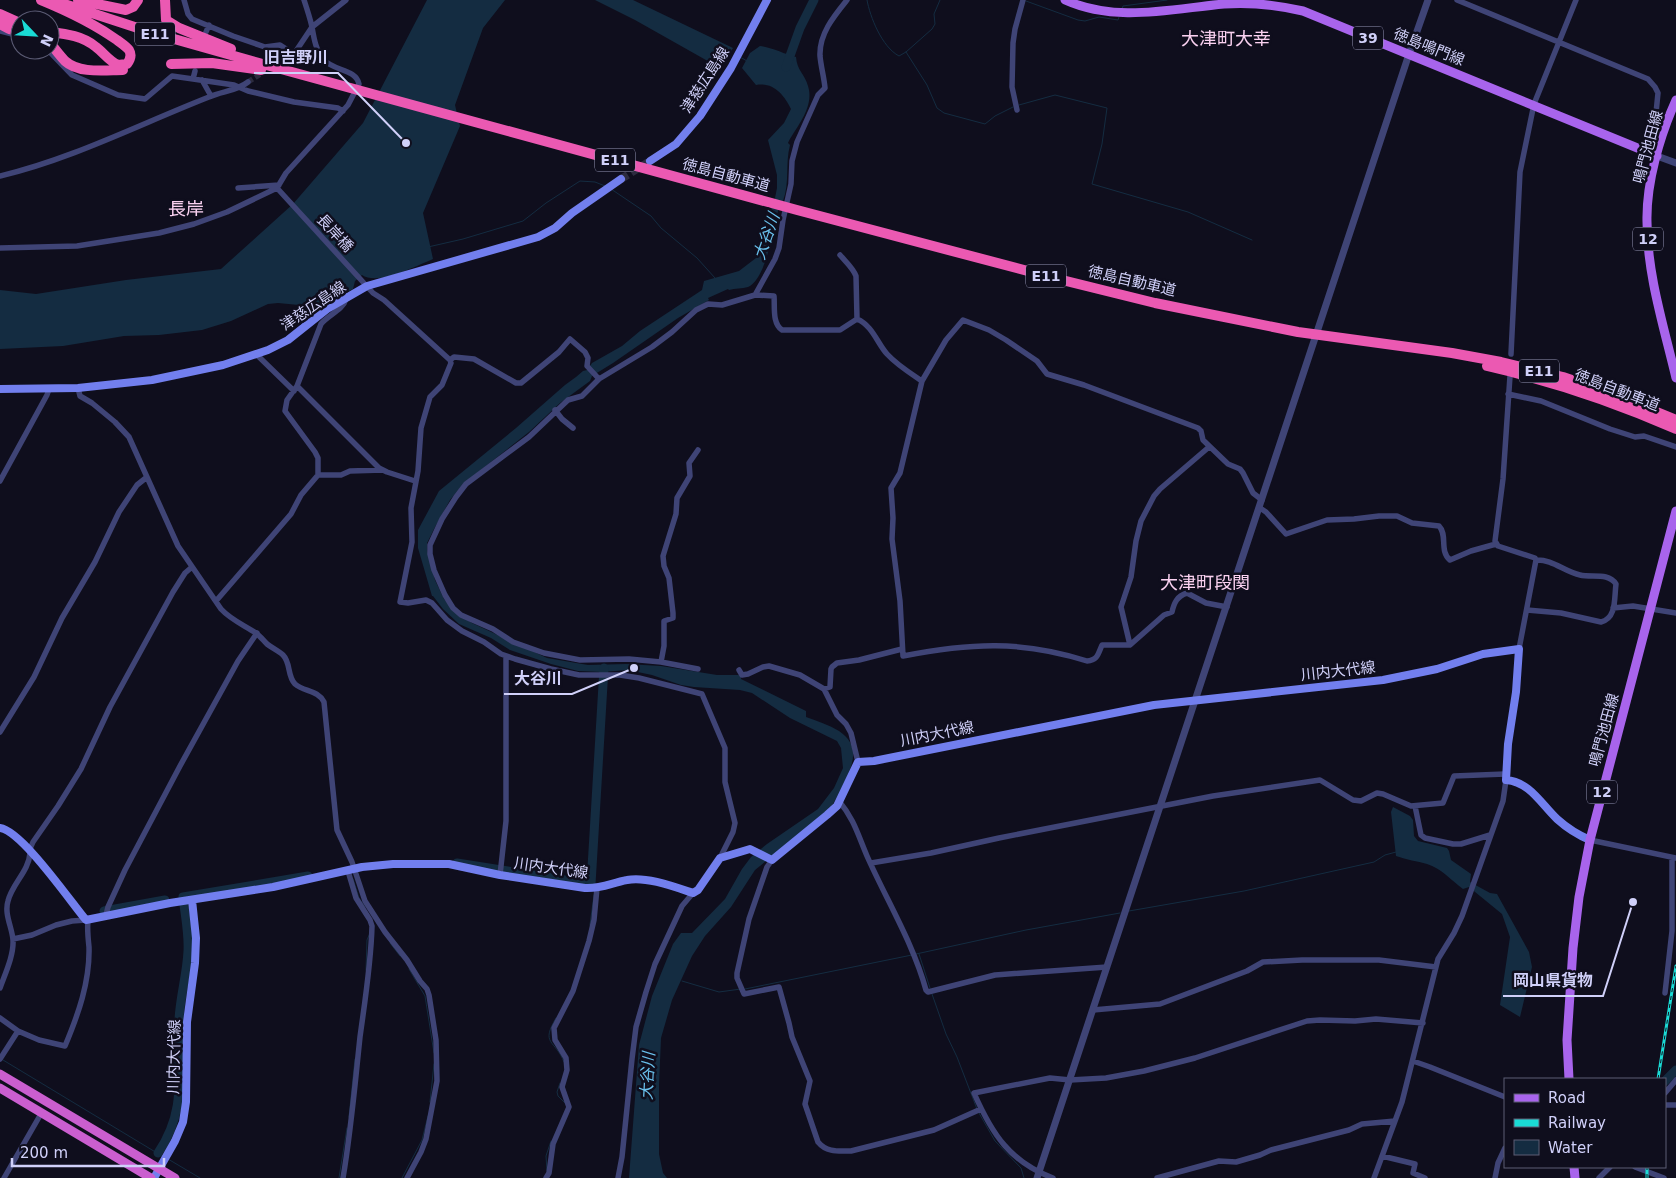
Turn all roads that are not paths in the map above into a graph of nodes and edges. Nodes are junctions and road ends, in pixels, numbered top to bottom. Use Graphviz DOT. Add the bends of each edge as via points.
graph roads {
  1 [pos="41,0"];
  2 [pos="52,0"];
  3 [pos="78,0"];
  4 [pos="138,0"];
  5 [pos="165,0"];
  6 [pos="184,0"];
  7 [pos="304,0"];
  8 [pos="346,0"];
  9 [pos="767,0"];
  10 [pos="847,0"];
  11 [pos="1065,0"];
  12 [pos="1428,0"];
  13 [pos="1457,0"];
  14 [pos="1576,0"];
  15 [pos="1022,2"];
  16 [pos="1261,2"];
  17 [pos="209,25"];
  18 [pos="312,27"];
  19 [pos="206,32"];
  20 [pos="60,34"];
  21 [pos="1559,42"];
  22 [pos="294,54"];
  23 [pos="1409,54"];
  24 [pos="60,55"];
  25 [pos="286,58"];
  26 [pos="58,60"];
  27 [pos="259,63"];
  28 [pos="171,64"];
  29 [pos="328,64"];
  30 [pos="129,70"];
  31 [pos="194,72"];
  32 [pos="192,79"];
  33 [pos="202,80"];
  34 [pos="248,82"];
  35 [pos="343,86"];
  36 [pos="242,87"];
  37 [pos="211,96"];
  38 [pos="1676,100"];
  39 [pos="1534,104"];
  40 [pos="1016,107"];
  41 [pos="343,111"];
  42 [pos="1654,154"];
  43 [pos="650,161"];
  44 [pos="1676,163"];
  45 [pos="0,176"];
  46 [pos="621,179"];
  47 [pos="278,186"];
  48 [pos="238,188"];
  49 [pos="0,248"];
  50 [pos="840,255"];
  51 [pos="367,286"];
  52 [pos="755,295"];
  53 [pos="346,299"];
  54 [pos="857,319"];
  55 [pos="256,354"];
  56 [pos="1511,354"];
  57 [pos="450,360"];
  58 [pos="1510,376"];
  59 [pos="597,377"];
  60 [pos="1676,378"];
  61 [pos="922,381"];
  62 [pos="78,388"];
  63 [pos="296,388"];
  64 [pos="0,389"];
  65 [pos="49,389"];
  66 [pos="1508,394"];
  67 [pos="555,410"];
  68 [pos="1673,423"];
  69 [pos="573,428"];
  70 [pos="1209,447"];
  71 [pos="1676,447"];
  72 [pos="698,450"];
  73 [pos="382,470"];
  74 [pos="318,474"];
  75 [pos="147,477"];
  76 [pos="415,481"];
  77 [pos="0,482"];
  78 [pos="1262,500"];
  79 [pos="1260,508"];
  80 [pos="1676,511"];
  81 [pos="1496,544"];
  82 [pos="1536,560"];
  83 [pos="192,567"];
  84 [pos="216,601"];
  85 [pos="1226,607"];
  86 [pos="1613,608"];
  87 [pos="1650,609"];
  88 [pos="1527,610"];
  89 [pos="1676,613"];
  90 [pos="254,636"];
  91 [pos="1130,645"];
  92 [pos="902,649"];
  93 [pos="1519,649"];
  94 [pos="506,656"];
  95 [pos="661,662"];
  96 [pos="698,669"];
  97 [pos="738,670"];
  98 [pos="824,689"];
  99 [pos="1195,700"];
  100 [pos="0,732"];
  101 [pos="858,762"];
  102 [pos="1506,777"];
  103 [pos="839,801"];
  104 [pos="1161,806"];
  105 [pos="1415,806"];
  106 [pos="1,826"];
  107 [pos="1490,835"];
  108 [pos="1590,840"];
  109 [pos="30,852"];
  110 [pos="720,858"];
  111 [pos="1674,858"];
  112 [pos="770,860"];
  113 [pos="872,863"];
  114 [pos="351,869"];
  115 [pos="500,875"];
  116 [pos="597,888"];
  117 [pos="693,893"];
  118 [pos="192,900"];
  119 [pos="107,912"];
  120 [pos="87,920"];
  121 [pos="13,939"];
  122 [pos="1107,967"];
  123 [pos="1436,967"];
  124 [pos="0,988"];
  125 [pos="1665,993"];
  126 [pos="1093,1010"];
  127 [pos="0,1018"];
  128 [pos="1423,1023"];
  129 [pos="18,1031"];
  130 [pos="1,1057"];
  131 [pos="1413,1061"];
  132 [pos="0,1074"];
  133 [pos="1569,1078"];
  134 [pos="1070,1080"];
  135 [pos="1676,1080"];
  136 [pos="0,1088"];
  137 [pos="1666,1092"];
  138 [pos="1504,1097"];
  139 [pos="981,1109"];
  140 [pos="42,1112"];
  141 [pos="1396,1121"];
  142 [pos="1504,1150"];
  143 [pos="1382,1156"];
  144 [pos="161,1166"];
  145 [pos="1609,1168"];
  146 [pos="1637,1168"];
  147 [pos="1651,1168"];
  148 [pos="1652,1174"];
  149 [pos="1038,1176"];
  150 [pos="4,1178"];
  151 [pos="152,1178"];
  152 [pos="175,1178"];
  153 [pos="342,1178"];
  154 [pos="407,1178"];
  155 [pos="546,1178"];
  156 [pos="618,1178"];
  157 [pos="1053,1178"];
  158 [pos="1156,1178"];
  159 [pos="1374,1178"];
  160 [pos="1424,1178"];
  161 [pos="1495,1178"];
  162 [pos="1599,1178"];
  163 [pos="1664,1178"];
  1 -- 20 [label="highway" via="103,30 128,48 129,60 118,66 91,43"];
  2 -- 27 [label="highway, 徳島自動車道 / E11"];
  3 -- 4 [label="highway" via="121,10 130,9"];
  5 -- 27 [label="highway" via="166,20 171,24 247,54"];
  6 -- 17 [label="street" via="192,19"];
  7 -- 18 [label="street"];
  8 -- 18 [label="street"];
  9 -- 43 [label="main road, 津慈広島線" via="731,68 700,116 676,144"];
  10 -- 52 [label="street" via="825,30 820,56 825,88 818,95 797,142 779,248"];
  11 -- 16 [label="main road, 徳島鳴門線 / 39" via="1122,14"];
  12 -- 23 [label="street"];
  13 -- 21 [label="street"];
  14 -- 21 [label="street"];
  15 -- 40 [label="street" via="1013,43 1012,87"];
  16 -- 23 [label="main road, 徳島鳴門線 / 39" via="1289,4"];
  17 -- 19 [label="street"];
  17 -- 22 [label="street" via="265,47 280,45"];
  18 -- 22 [label="street"];
  18 -- 29 [label="street" via="313,38"];
  21 -- 39 [label="street"];
  21 -- 42 [label="street" via="1648,80 1656,87"];
  22 -- 25 [label="street"];
  22 -- 29 [label="street"];
  23 -- 39 [label="main road, 徳島鳴門線 / 39"];
  23 -- 78 [label="street"];
  24 -- 30 [label="highway" via="72,65 85,69"];
  26 -- 32 [label="street" via="72,75 124,97 145,99 172,76"];
  27 -- 35 [label="highway, 徳島自動車道 / E11"];
  28 -- 35 [label="highway" via="235,65"];
  29 -- 41 [label="street" via="358,79 355,94"];
  31 -- 32 [label="street"];
  32 -- 33 [label="street"];
  33 -- 36 [label="street"];
  33 -- 37 [label="street"];
  34 -- 36 [label="street"];
  35 -- 68 [label="highway, 徳島自動車道 / E11" via="796,210 1155,303 1298,332 1468,356 1554,375 1610,393"];
  36 -- 37 [label="street"];
  36 -- 41 [label="street" via="294,102"];
  37 -- 45 [label="street" via="83,148"];
  38 -- 42 [label="main road, 鳴門池田線 / 12"];
  39 -- 42 [label="main road, 徳島鳴門線 / 39"];
  39 -- 56 [label="street" via="1520,172"];
  41 -- 47 [label="street"];
  42 -- 44 [label="street"];
  42 -- 60 [label="main road, 鳴門池田線 / 12" via="1647,221 1651,268"];
  46 -- 51 [label="main road, 津慈広島線" via="538,237"];
  47 -- 48 [label="street"];
  47 -- 49 [label="street" via="227,212 159,233 77,246"];
  47 -- 51 [label="street, 長岸橋"];
  50 -- 54 [label="street" via="856,276"];
  51 -- 53 [label="main road, 津慈広島線"];
  51 -- 57 [label="street, 長岸橋"];
  52 -- 54 [label="street" via="774,296 775,321 782,330 840,330"];
  52 -- 59 [label="street" via="702,307 652,347"];
  53 -- 55 [label="main road, 津慈広島線" via="327,309 288,340"];
  53 -- 63 [label="street" via="344,305 321,324"];
  54 -- 61 [label="street" via="866,323 893,360"];
  55 -- 62 [label="main road, 津慈広島線" via="223,365 152,380"];
  55 -- 63 [label="street"];
  57 -- 59 [label="street" via="454,357 474,359 521,383 570,339 585,352 586,364"];
  57 -- 76 [label="street" via="442,385 430,397 425,414"];
  58 -- 66 [label="street"];
  59 -- 67 [label="street" via="582,396 568,400"];
  61 -- 70 [label="street" via="946,340 963,320 1006,340 1037,361 1046,374 1198,428 1202,440"];
  61 -- 92 [label="street" via="900,473 891,488"];
  62 -- 65 [label="main road, 津慈広島線"];
  62 -- 75 [label="street" via="80,396 115,422 129,437"];
  63 -- 73 [label="street"];
  63 -- 74 [label="street" via="287,400 285,412 315,452"];
  64 -- 65 [label="main road, 津慈広島線"];
  65 -- 77 [label="street"];
  66 -- 71 [label="street" via="1541,401 1610,429"];
  66 -- 81 [label="street"];
  67 -- 69 [label="street"];
  67 -- 95 [label="street" via="529,436 466,484 442,519 432,538 430,554 444,595 461,615 513,642 544,652 580,660"];
  70 -- 78 [label="street" via="1228,464 1240,469 1253,493"];
  70 -- 91 [label="street" via="1160,489 1141,521 1131,576 1121,607"];
  72 -- 95 [label="street" via="689,463 690,476 677,498 676,514 664,549 664,566 674,613 673,618 664,621"];
  73 -- 74 [label="street"];
  73 -- 76 [label="street"];
  74 -- 84 [label="street" via="291,514"];
  75 -- 83 [label="street" via="178,546"];
  75 -- 100 [label="street" via="137,485 119,512 34,676"];
  76 -- 94 [label="street" via="410,508 412,542 400,602 426,600 432,603 456,627"];
  78 -- 79 [label="street"];
  79 -- 81 [label="street" via="1286,534 1327,520 1379,516 1397,516 1412,523 1438,526 1441,528 1443,549 1450,560"];
  79 -- 85 [label="street"];
  80 -- 87 [label="main road, 鳴門池田線 / 12"];
  81 -- 82 [label="street"];
  82 -- 86 [label="street" via="1581,576 1605,576 1614,581"];
  82 -- 88 [label="street"];
  83 -- 84 [label="street"];
  83 -- 109 [label="street" via="164,607 81,769 33,842"];
  84 -- 90 [label="street" via="229,617"];
  85 -- 91 [label="street" via="1182,594 1172,612 1164,615"];
  85 -- 99 [label="street"];
  86 -- 87 [label="street" via="1633,606"];
  86 -- 88 [label="street" via="1611,617 1601,622"];
  87 -- 89 [label="street"];
  87 -- 108 [label="main road, 鳴門池田線 / 12"];
  88 -- 93 [label="street"];
  90 -- 114 [label="street" via="285,658 295,683 322,697 336,823"];
  90 -- 119 [label="street" via="124,870"];
  91 -- 92 [label="street" via="1102,645 1097,657 1087,661 1044,650 1007,646 956,647 903,656"];
  92 -- 98 [label="street" via="837,664 831,669 830,687"];
  93 -- 99 [label="main road, 川内大代線" via="1483,654 1437,669 1382,680"];
  93 -- 102 [label="main road"];
  94 -- 110 [label="street" via="562,672 639,678 700,693 725,748 725,782 735,823"];
  94 -- 115 [label="street" via="506,821"];
  95 -- 96 [label="street"];
  97 -- 98 [label="street" via="748,674 768,666 782,669"];
  98 -- 101 [label="street" via="851,733"];
  99 -- 101 [label="main road, 川内大代線" via="1154,705"];
  99 -- 104 [label="street"];
  101 -- 103 [label="main road"];
  102 -- 105 [label="street" via="1454,776 1443,803"];
  102 -- 107 [label="street" via="1503,801"];
  102 -- 108 [label="main road" via="1529,789 1562,823 1578,836"];
  103 -- 112 [label="main road" via="827,815"];
  103 -- 113 [label="street" via="858,831"];
  104 -- 105 [label="street" via="1320,780 1353,800 1361,801 1377,793"];
  104 -- 113 [label="street"];
  104 -- 122 [label="street"];
  105 -- 107 [label="street" via="1421,835 1425,838 1461,844"];
  106 -- 109 [label="main road"];
  107 -- 123 [label="street" via="1462,916"];
  108 -- 111 [label="street"];
  108 -- 133 [label="main road, 鳴門池田線 / 12" via="1573,948"];
  109 -- 120 [label="main road"];
  109 -- 121 [label="street" via="30,861 8,902"];
  110 -- 112 [label="main road" via="750,849"];
  110 -- 117 [label="main road"];
  111 -- 125 [label="street" via="1672,931"];
  112 -- 139 [label="street" via="747,927 737,973 744,994 779,987 792,1037 810,1081 805,1104 822,1147 837,1152 851,1151 934,1130"];
  113 -- 122 [label="street" via="916,958 928,992 995,975"];
  114 -- 115 [label="main road, 川内大代線" via="393,864 449,864"];
  114 -- 118 [label="main road, 川内大代線"];
  114 -- 153 [label="street" via="356,898 370,920 372,936 349,1145"];
  114 -- 154 [label="street" via="365,901 429,995 436,1040 437,1081 426,1139"];
  115 -- 116 [label="main road, 川内大代線"];
  116 -- 117 [label="main road, 川内大代線" via="634,879"];
  116 -- 155 [label="street" via="589,941 573,990 554,1028 555,1040 566,1058 567,1070 562,1087 569,1107 553,1144"];
  117 -- 156 [label="street" via="682,906 655,964 641,1009"];
  118 -- 119 [label="main road, 川内大代線"];
  118 -- 144 [label="main road, 川内大代線" via="196,938 187,1022 186,1102 183,1122"];
  119 -- 120 [label="main road, 川内大代線"];
  120 -- 121 [label="street" via="56,925"];
  120 -- 129 [label="street" via="89,948 84,994 65,1046"];
  121 -- 124 [label="street"];
  122 -- 126 [label="street"];
  123 -- 126 [label="street" via="1379,960 1302,960 1256,965 1160,1004"];
  123 -- 128 [label="street"];
  126 -- 134 [label="street"];
  127 -- 129 [label="street"];
  128 -- 131 [label="street"];
  128 -- 134 [label="street" via="1376,1019 1307,1021 1195,1058 1144,1071"];
  129 -- 130 [label="street"];
  131 -- 138 [label="street"];
  131 -- 141 [label="street"];
  132 -- 144 [label="highway"];
  134 -- 139 [label="street" via="1050,1078 974,1093"];
  134 -- 149 [label="street"];
  135 -- 137 [label="street"];
  136 -- 140 [label="highway"];
  139 -- 149 [label="street" via="1002,1144"];
  140 -- 150 [label="street"];
  140 -- 151 [label="highway"];
  141 -- 143 [label="street"];
  141 -- 158 [label="street" via="1362,1124 1236,1162 1219,1161"];
  142 -- 161 [label="street"];
  143 -- 159 [label="street"];
  143 -- 160 [label="street" via="1415,1164 1413,1172"];
  144 -- 151 [label="main road, 川内大代線"];
  144 -- 152 [label="highway"];
  145 -- 162 [label="street"];
  146 -- 148 [label="street"];
  147 -- 148 [label="street"];
  148 -- 163 [label="street"];
  149 -- 157 [label="street"];
}
